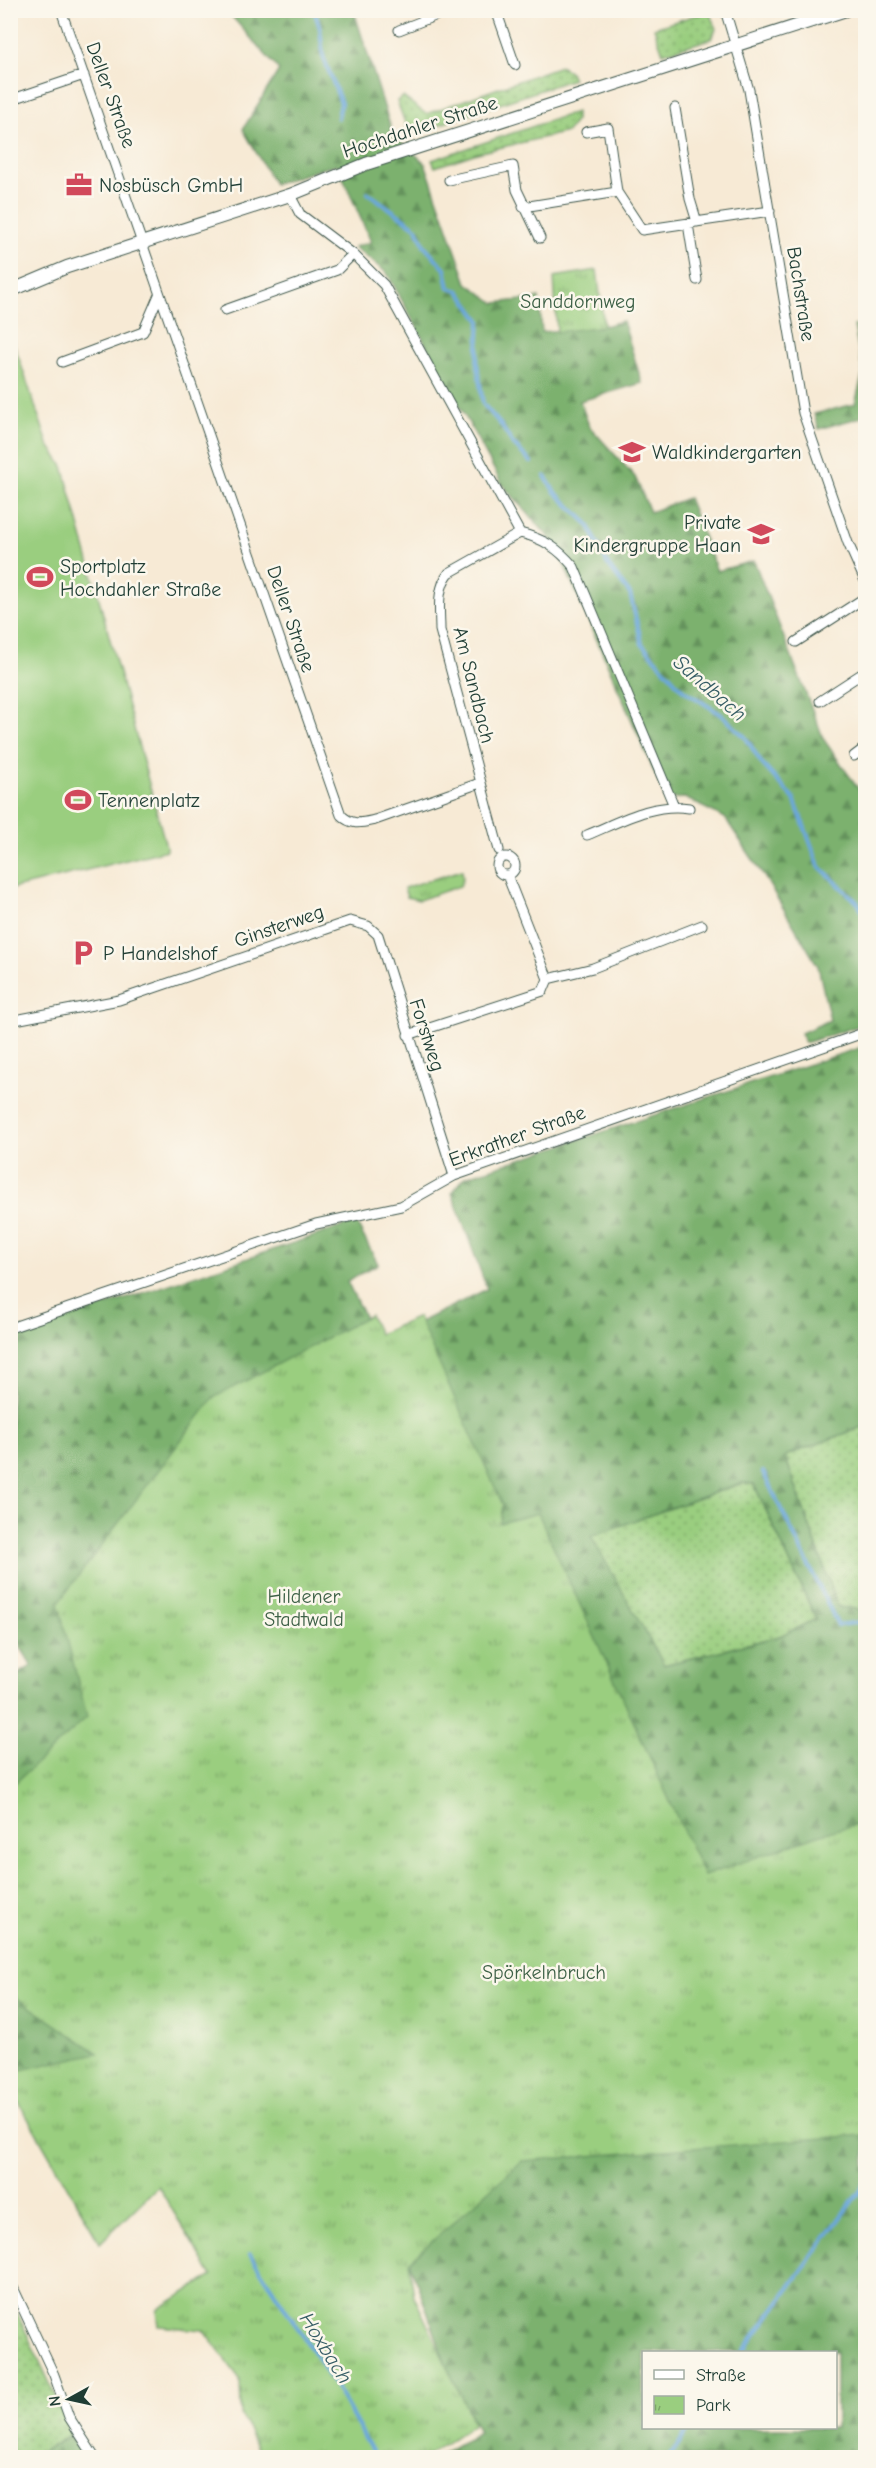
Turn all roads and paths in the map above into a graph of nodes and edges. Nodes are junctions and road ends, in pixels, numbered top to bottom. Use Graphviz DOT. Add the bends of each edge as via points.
graph roads {
  1 [pos="61,10"];
  2 [pos="450,10"];
  3 [pos="496,10"];
  4 [pos="725,10"];
  5 [pos="846,10"];
  6 [pos="399,30"];
  7 [pos="735,48"];
  8 [pos="515,65"];
  9 [pos="84,75"];
  10 [pos="10,100"];
  11 [pos="675,108"];
  12 [pos="586,132"];
  13 [pos="449,180"];
  14 [pos="617,192"];
  15 [pos="290,195"];
  16 [pos="535,206"];
  17 [pos="524,207"];
  18 [pos="770,212"];
  19 [pos="693,223"];
  20 [pos="142,242"];
  21 [pos="353,254"];
  22 [pos="697,280"];
  23 [pos="10,291"];
  24 [pos="159,295"];
  25 [pos="225,310"];
  26 [pos="62,362"];
  27 [pos="520,533"];
  28 [pos="865,580"];
  29 [pos="866,597"];
  30 [pos="796,642"];
  31 [pos="866,671"];
  32 [pos="820,701"];
  33 [pos="866,747"];
  34 [pos="854,756"];
  35 [pos="480,783"];
  36 [pos="674,806"];
  37 [pos="688,808"];
  38 [pos="586,835"];
  39 [pos="499,850"];
  40 [pos="507,875"];
  41 [pos="350,921"];
  42 [pos="702,925"];
  43 [pos="548,979"];
  44 [pos="10,1005"];
  45 [pos="12,1021"];
  46 [pos="866,1032"];
  47 [pos="408,1035"];
  48 [pos="454,1176"];
  49 [pos="10,1328"];
  50 [pos="10,2281"];
  51 [pos="95,2457"];
  1 -- 9 [label="street, Deller Straße"];
  2 -- 6 [label="street"];
  3 -- 8 [label="street"];
  4 -- 7 [label="street, Bachstraße"];
  5 -- 7 [label="street, Hochdahler Straße"];
  7 -- 15 [label="street, Hochdahler Straße" via="366,164"];
  7 -- 18 [label="street, Bachstraße" via="748,90"];
  9 -- 10 [label="street"];
  9 -- 20 [label="street, Deller Straße"];
  11 -- 19 [label="street"];
  12 -- 14 [label="street" via="608,128"];
  13 -- 17 [label="street" via="513,166"];
  14 -- 16 [label="street"];
  14 -- 19 [label="street" via="642,230"];
  15 -- 20 [label="street, Hochdahler Straße"];
  15 -- 21 [label="street" via="300,214"];
  16 -- 17 [label="street"];
  16 -- 17 [label="street" via="540,238"];
  18 -- 19 [label="street"];
  18 -- 28 [label="street, Bachstraße" via="803,413"];
  19 -- 22 [label="street"];
  20 -- 23 [label="street, Hochdahler Straße"];
  20 -- 24 [label="street, Deller Straße"];
  21 -- 25 [label="street" via="337,270"];
  21 -- 27 [label="street" via="384,285"];
  24 -- 26 [label="street" via="142,332"];
  24 -- 35 [label="street, Deller Straße" via="341,814 348,822 358,824"];
  27 -- 35 [label="street, Am Sandbach" via="449,573 441,582 440,630"];
  27 -- 36 [label="street" via="542,539 561,551 574,567"];
  29 -- 30 [label="street"];
  31 -- 32 [label="street"];
  33 -- 34 [label="street"];
  35 -- 39 [label="street, Am Sandbach"];
  36 -- 37 [label="street"];
  36 -- 38 [label="street" via="647,811"];
  40 -- 43 [label="street"];
  41 -- 45 [label="street, Ginsterweg" via="119,1000"];
  41 -- 47 [label="street, Forstweg" via="368,926 378,935"];
  42 -- 43 [label="street" via="593,968"];
  43 -- 47 [label="street" via="543,991"];
  44 -- 45 [label="street"];
  46 -- 48 [label="street, Erkrather Straße"];
  47 -- 48 [label="street, Forstweg"];
  48 -- 49 [label="street, Erkrather Straße" via="401,1206 296,1231"];
  50 -- 51 [label="street" via="54,2374 69,2417"];
}
